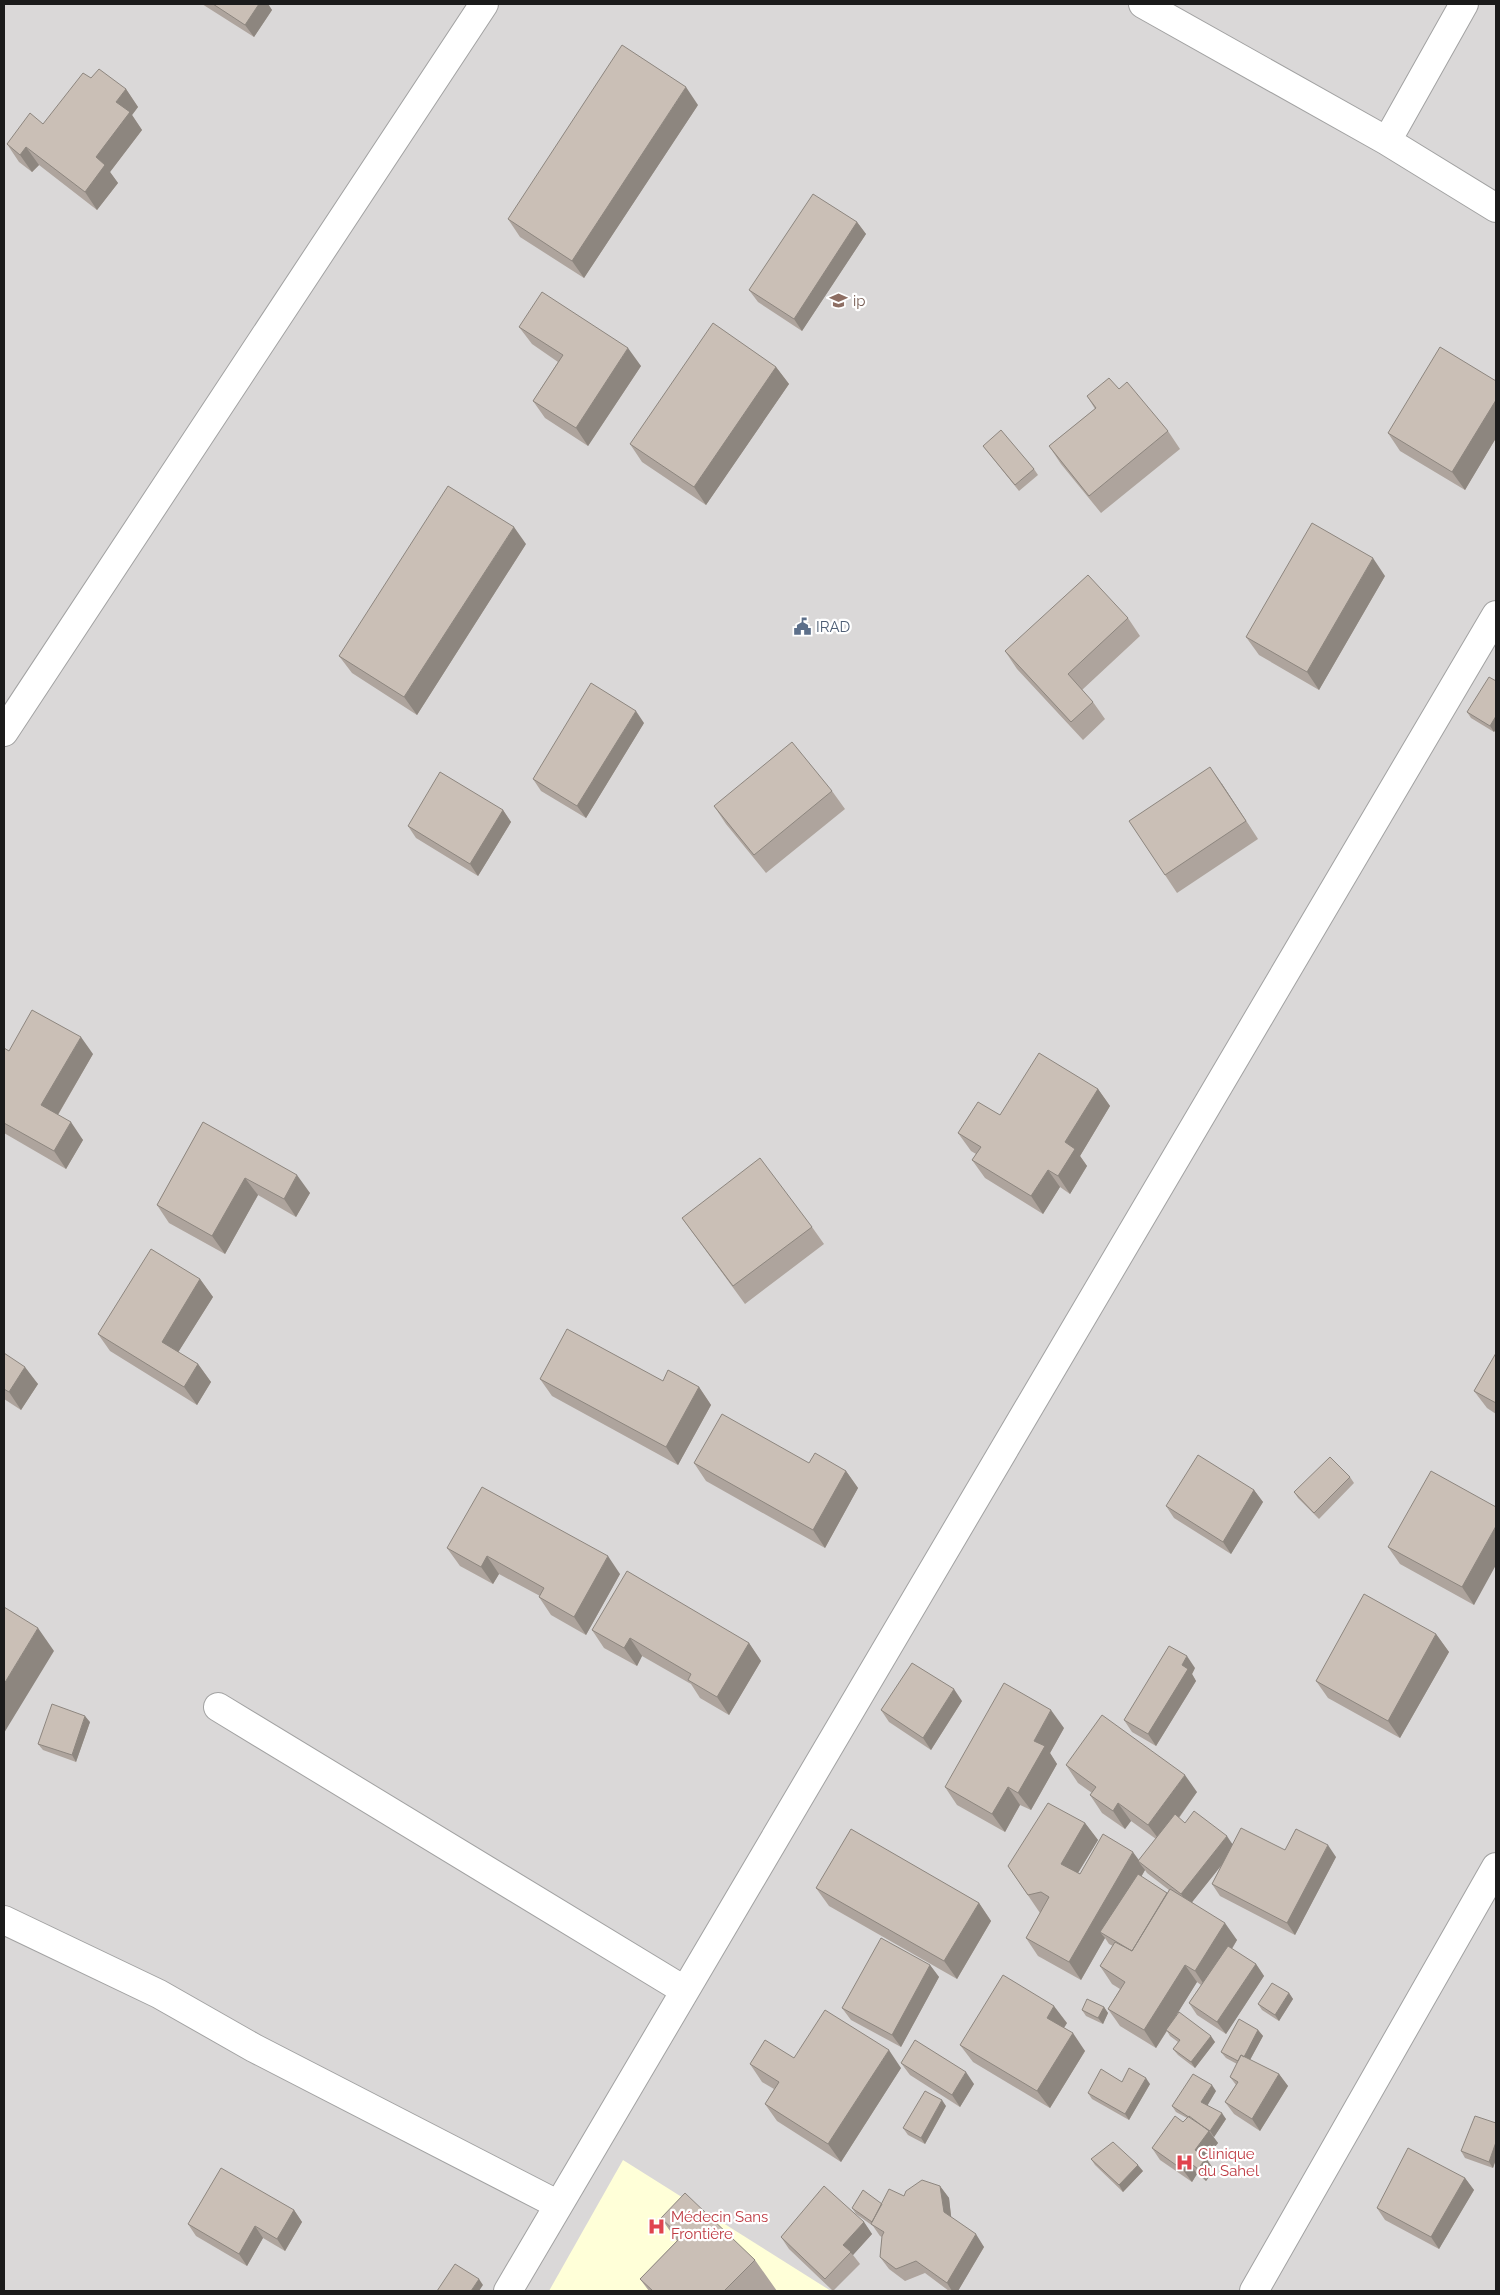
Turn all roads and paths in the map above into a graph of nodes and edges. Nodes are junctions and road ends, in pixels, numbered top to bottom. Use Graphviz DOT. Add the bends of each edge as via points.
graph roads {
  1 [pos="484,4"];
  2 [pos="1143,4"];
  3 [pos="1464,4"];
  4 [pos="1387,141"];
  5 [pos="1496,208"];
  6 [pos="1496,615"];
  7 [pos="4,732"];
  8 [pos="218,1708"];
  9 [pos="1496,1867"];
  10 [pos="4,1920"];
  11 [pos="684,1990"];
  12 [pos="557,2204"];
  13 [pos="508,2291"];
  14 [pos="1254,2291"];
  1 -- 7 [label="street"];
  2 -- 4 [label="street"];
  3 -- 4 [label="street"];
  4 -- 5 [label="street"];
  6 -- 11 [label="street"];
  8 -- 11 [label="street"];
  9 -- 14 [label="street"];
  10 -- 12 [label="street" via="159,1994 254,2048"];
  11 -- 12 [label="street"];
  12 -- 13 [label="street"];
}
